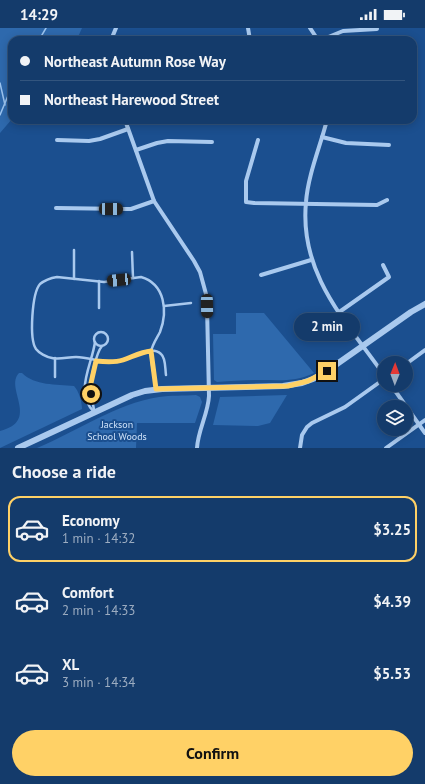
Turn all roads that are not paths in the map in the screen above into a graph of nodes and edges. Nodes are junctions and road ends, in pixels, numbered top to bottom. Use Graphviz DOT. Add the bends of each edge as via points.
graph roads {
  1 [pos="377,29"];
  2 [pos="330,36"];
  3 [pos="126,124"];
  4 [pos="326,124"];
  5 [pos="128,129"];
  6 [pos="322,137"];
  7 [pos="57,140"];
  8 [pos="258,140"];
  9 [pos="212,142"];
  10 [pos="389,145"];
  11 [pos="136,150"];
  12 [pos="387,200"];
  13 [pos="154,201"];
  14 [pos="306,204"];
  15 [pos="56,208"];
  16 [pos="74,250"];
  17 [pos="132,252"];
  18 [pos="311,260"];
  19 [pos="382,265"];
  20 [pos="261,275"];
  21 [pos="133,278"];
  22 [pos="74,279"];
  23 [pos="99,281"];
  24 [pos="191,303"];
  25 [pos="425,304"];
  26 [pos="164,306"];
  27 [pos="99,308"];
  28 [pos="338,312"];
  29 [pos="302,336"];
  30 [pos="95,342"];
  31 [pos="363,345"];
  32 [pos="102,346"];
  33 [pos="425,350"];
  34 [pos="151,351"];
  35 [pos="55,358"];
  36 [pos="90,359"];
  37 [pos="413,359"];
  38 [pos="96,361"];
  39 [pos="377,365"];
  40 [pos="166,374"];
  41 [pos="55,378"];
  42 [pos="377,384"];
  43 [pos="209,388"];
  44 [pos="156,389"];
  45 [pos="396,392"];
  46 [pos="94,413"];
  47 [pos="425,420"];
  48 [pos="419,424"];
  49 [pos="425,433"];
  50 [pos="18,448"];
  51 [pos="198,448"];
  52 [pos="300,448"];
  53 [pos="386,448"];
  1 -- 2 [label="street" via="343,30"];
  3 -- 5 [label="street"];
  4 -- 6 [label="street"];
  5 -- 7 [label="street" via="89,141"];
  5 -- 11 [label="street"];
  6 -- 10 [label="street" via="349,144"];
  6 -- 14 [label="street" via="308,185"];
  8 -- 14 [label="street" via="246,180 246,202"];
  9 -- 11 [label="street" via="157,143"];
  11 -- 13 [label="street"];
  12 -- 14 [label="street" via="377,205"];
  13 -- 15 [label="street" via="131,209"];
  13 -- 43 [label="street" via="194,261 203,282 207,306"];
  14 -- 18 [label="street" via="307,239"];
  16 -- 22 [label="lane"];
  17 -- 21 [label="lane"];
  18 -- 20 [label="street"];
  18 -- 28 [label="street"];
  19 -- 28 [label="street" via="389,277"];
  21 -- 23 [label="lane"];
  21 -- 26 [label="lane" via="147,279 154,284 159,289"];
  22 -- 23 [label="lane"];
  22 -- 35 [label="lane" via="50,278 37,289 33,300 33,342 43,355"];
  23 -- 27 [label="lane"];
  24 -- 26 [label="lane"];
  25 -- 31 [label="street"];
  26 -- 34 [label="lane" via="163,321"];
  28 -- 29 [label="street"];
  28 -- 31 [label="street"];
  30 -- 32 [label="lane"];
  30 -- 32 [label="lane" via="97,334 104,333 108,340"];
  30 -- 36 [label="lane"];
  31 -- 39 [label="street"];
  31 -- 43 [label="street" via="308,381 283,386"];
  32 -- 38 [label="lane"];
  33 -- 37 [label="street"];
  34 -- 38 [label="lane" via="114,362"];
  34 -- 40 [label="lane" via="162,355"];
  34 -- 44 [label="lane"];
  35 -- 36 [label="lane"];
  35 -- 41 [label="lane"];
  36 -- 38 [label="lane"];
  36 -- 46 [label="lane" via="84,388 89,407"];
  38 -- 46 [label="lane" via="90,389"];
  42 -- 52 [label="street" via="345,407 307,427 302,435"];
  43 -- 44 [label="street"];
  43 -- 51 [label="street" via="208,406 199,432"];
  44 -- 46 [label="street" via="132,395"];
  45 -- 48 [label="street"];
  46 -- 50 [label="street"];
  47 -- 48 [label="street"];
  48 -- 49 [label="street"];
  48 -- 53 [label="street"];
}
